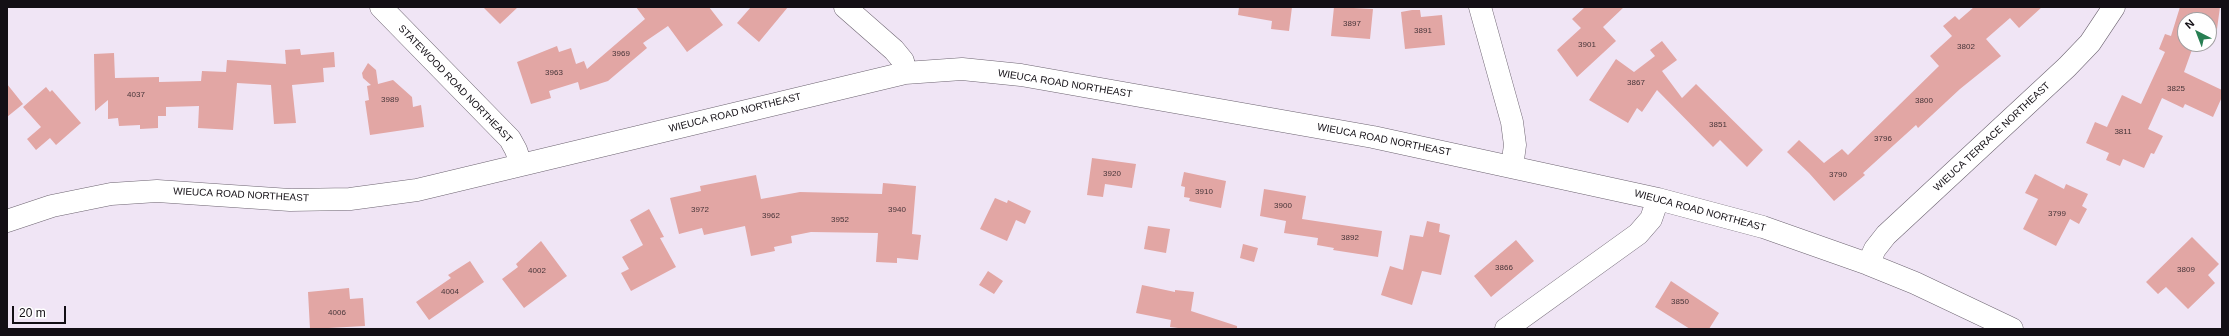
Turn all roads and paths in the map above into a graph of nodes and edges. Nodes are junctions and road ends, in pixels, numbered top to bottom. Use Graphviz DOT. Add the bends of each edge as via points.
graph roads {
  1 [pos="382,7"];
  2 [pos="846,7"];
  3 [pos="1480,7"];
  4 [pos="2114,7"];
  5 [pos="905,72"];
  6 [pos="521,165"];
  7 [pos="1512,167"];
  8 [pos="1658,199"];
  9 [pos="7,221"];
  10 [pos="1868,264"];
  11 [pos="1506,329"];
  12 [pos="2012,329"];
  1 -- 6 [label="street, STATEWOOD ROAD NORTHEAST" via="510,139"];
  2 -- 5 [label="street" via="894,50 903,61"];
  3 -- 7 [label="street" via="1512,122 1515,145"];
  4 -- 10 [label="street, WIEUCA TERRACE NORTHEAST" via="2090,43 2072,63 1886,235"];
  5 -- 6 [label="street, WIEUCA ROAD NORTHEAST"];
  5 -- 7 [label="street, WIEUCA ROAD NORTHEAST" via="962,69 1021,75 1373,137"];
  6 -- 9 [label="street, WIEUCA ROAD NORTHEAST" via="417,190 350,199 290,200 157,191 103,194 52,206"];
  7 -- 8 [label="street, WIEUCA ROAD NORTHEAST"];
  8 -- 10 [label="street, WIEUCA ROAD NORTHEAST" via="1762,227"];
  8 -- 11 [label="street" via="1651,219 1638,234"];
  10 -- 12 [label="street, WIEUCA ROAD NORTHEAST" via="1915,283"];
}
